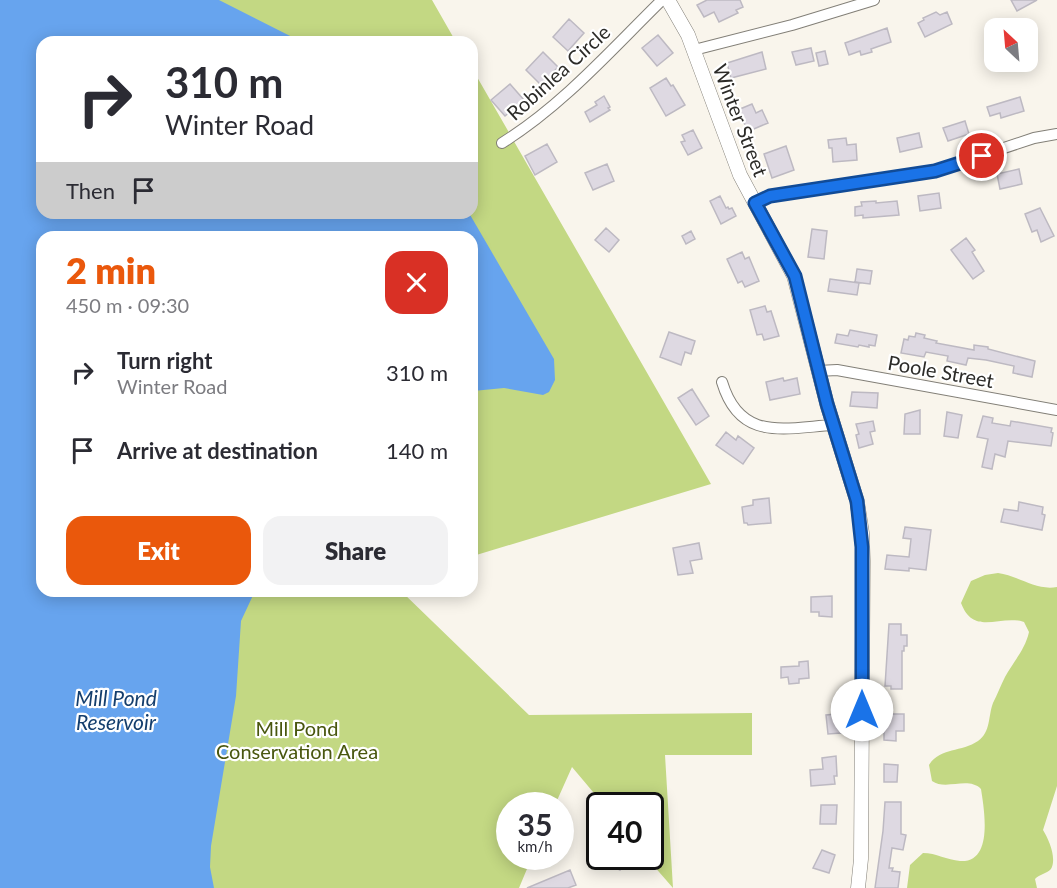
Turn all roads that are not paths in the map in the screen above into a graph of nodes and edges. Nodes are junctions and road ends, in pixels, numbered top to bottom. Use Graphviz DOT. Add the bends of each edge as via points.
graph roads {
  1 [pos="662,0"];
  2 [pos="668,0"];
  3 [pos="873,0"];
  4 [pos="694,50"];
  5 [pos="1057,134"];
  6 [pos="502,143"];
  7 [pos="755,203"];
  8 [pos="818,371"];
  9 [pos="722,382"];
  10 [pos="1057,410"];
  11 [pos="833,425"];
  12 [pos="858,888"];
  1 -- 6 [label="street, Robinlea Circle" via="568,92"];
  2 -- 4 [label="street, Winter Street"];
  3 -- 4 [label="street"];
  4 -- 7 [label="street, Winter Street" via="732,157"];
  5 -- 7 [label="street" via="935,171 770,196"];
  7 -- 8 [label="street, Winter Street" via="795,276"];
  8 -- 10 [label="street, Poole Street" via="837,370"];
  8 -- 11 [label="street, Winter Street"];
  9 -- 11 [label="street" via="735,409 762,428"];
  11 -- 12 [label="street, Winter Street" via="857,501 862,533"];
}
